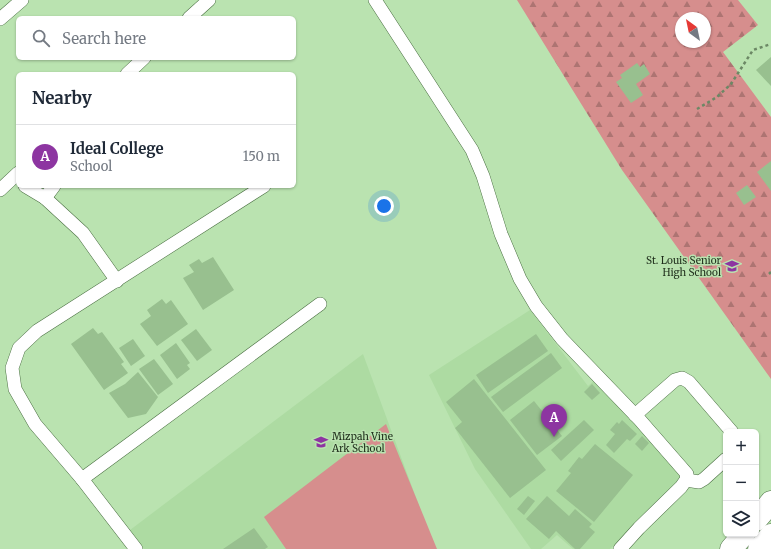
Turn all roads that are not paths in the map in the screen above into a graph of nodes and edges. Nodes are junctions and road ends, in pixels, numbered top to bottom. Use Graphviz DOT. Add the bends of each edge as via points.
graph roads {
  1 [pos="22,0"];
  2 [pos="209,0"];
  3 [pos="374,0"];
  4 [pos="191,16"];
  5 [pos="0,19"];
  6 [pos="142,60"];
  7 [pos="129,72"];
  8 [pos="16,178"];
  9 [pos="28,188"];
  10 [pos="52,188"];
  11 [pos="261,188"];
  12 [pos="0,190"];
  13 [pos="45,198"];
  14 [pos="117,281"];
  15 [pos="320,304"];
  16 [pos="635,415"];
  17 [pos="729,429"];
  18 [pos="723,462"];
  19 [pos="82,479"];
  20 [pos="686,480"];
  21 [pos="771,502"];
  22 [pos="759,516"];
  23 [pos="771,535"];
  24 [pos="741,537"];
  25 [pos="136,549"];
  26 [pos="620,549"];
  27 [pos="731,549"];
  28 [pos="759,549"];
  1 -- 5 [label="street"];
  2 -- 4 [label="street"];
  3 -- 16 [label="street" via="472,150 501,234 520,279 536,306 562,339"];
  6 -- 7 [label="street"];
  8 -- 12 [label="street"];
  9 -- 13 [label="street"];
  10 -- 13 [label="street"];
  11 -- 14 [label="street"];
  13 -- 14 [label="street" via="83,233"];
  14 -- 19 [label="street" via="37,331 19,348 12,368 15,388 35,424"];
  15 -- 19 [label="street"];
  16 -- 17 [label="street" via="675,380 682,378 689,382"];
  16 -- 20 [label="street" via="687,474"];
  18 -- 20 [label="street" via="699,482"];
  19 -- 25 [label="street"];
  20 -- 26 [label="street"];
  21 -- 22 [label="highway"];
  23 -- 28 [label="highway"];
  24 -- 27 [label="highway"];
}
